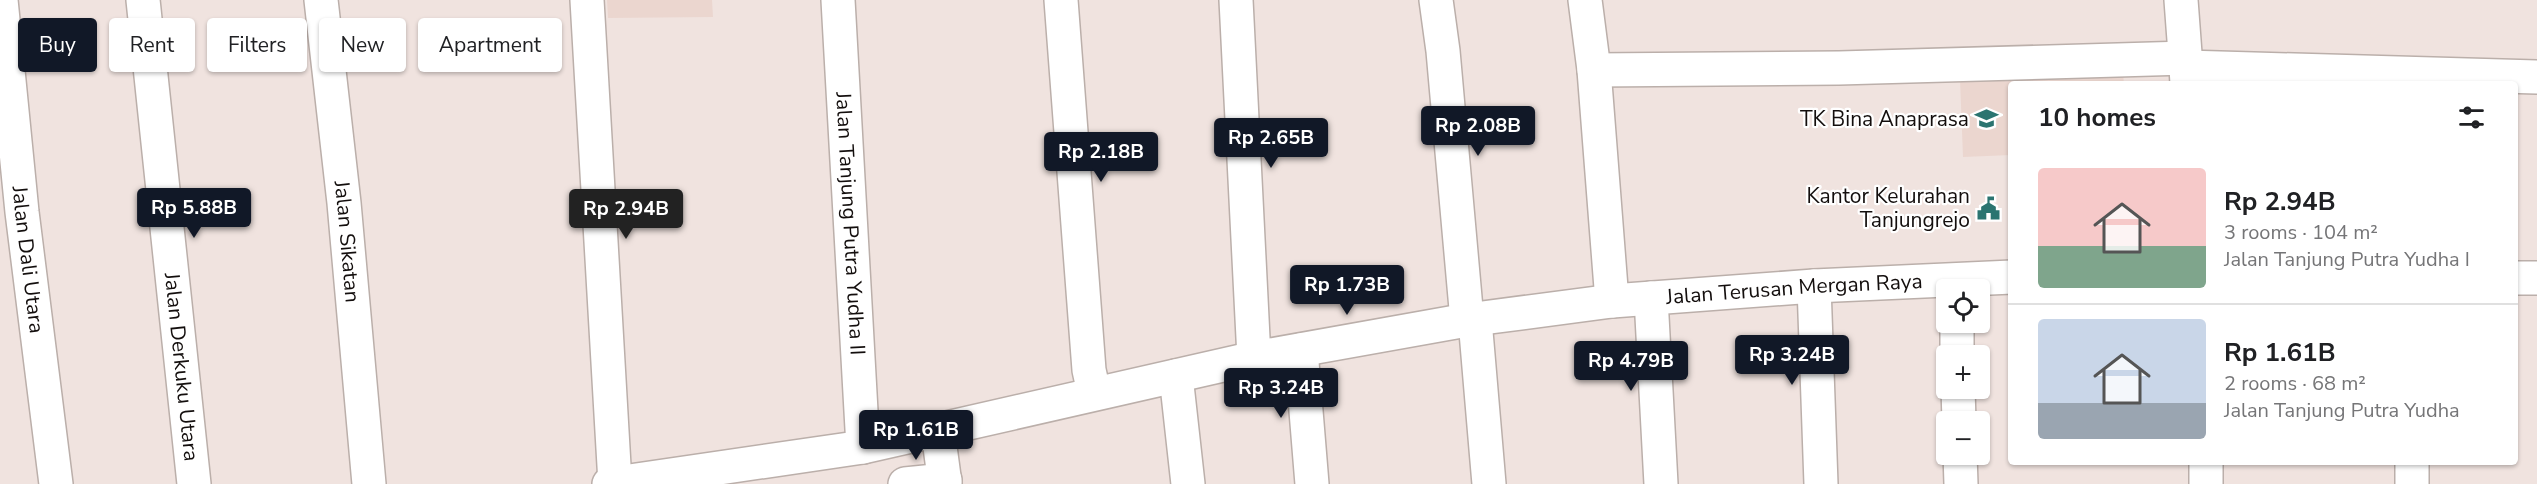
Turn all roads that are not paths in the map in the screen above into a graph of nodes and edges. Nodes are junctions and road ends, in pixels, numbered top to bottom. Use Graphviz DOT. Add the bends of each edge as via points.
graph roads {
  1 [pos="2,0"];
  2 [pos="143,0"];
  3 [pos="321,0"];
  4 [pos="587,0"];
  5 [pos="838,0"];
  6 [pos="1061,0"];
  7 [pos="1236,0"];
  8 [pos="1436,0"];
  9 [pos="1585,0"];
  10 [pos="2181,0"];
  11 [pos="1594,70"];
  12 [pos="2186,70"];
  13 [pos="2537,77"];
  14 [pos="2008,278"];
  15 [pos="2518,278"];
  16 [pos="2537,278"];
  17 [pos="1990,280"];
  18 [pos="1936,284"];
  19 [pos="1814,286"];
  20 [pos="1652,298"];
  21 [pos="1612,301"];
  22 [pos="1471,320"];
  23 [pos="1254,350"];
  24 [pos="1301,350"];
  25 [pos="1176,376"];
  26 [pos="1091,382"];
  27 [pos="938,432"];
  28 [pos="863,447"];
  29 [pos="1960,465"];
  30 [pos="2206,465"];
  31 [pos="2412,465"];
  32 [pos="724,476"];
  33 [pos="945,482"];
  34 [pos="612,483"];
  35 [pos="56,484"];
  36 [pos="194,484"];
  37 [pos="369,484"];
  38 [pos="905,484"];
  39 [pos="1188,484"];
  40 [pos="1312,484"];
  41 [pos="1489,484"];
  42 [pos="1661,484"];
  43 [pos="1821,484"];
  44 [pos="1961,484"];
  45 [pos="2206,484"];
  46 [pos="2412,484"];
  1 -- 35 [label="street, Jalan Dali Utara" via="22,212"];
  2 -- 36 [label="street, Jalan Derkuku Utara"];
  3 -- 37 [label="street, Jalan Sikatan"];
  4 -- 34 [label="street"];
  5 -- 28 [label="street, Jalan Tanjung Putra Yudha II"];
  6 -- 26 [label="street"];
  7 -- 23 [label="street"];
  8 -- 22 [label="street"];
  9 -- 11 [label="street"];
  10 -- 12 [label="street"];
  11 -- 12 [label="street"];
  11 -- 21 [label="street"];
  12 -- 13 [label="street"];
  14 -- 17 [label="street, Jalan Terusan Mergan Raya"];
  15 -- 16 [label="street"];
  18 -- 19 [label="street, Jalan Terusan Mergan Raya"];
  19 -- 20 [label="street, Jalan Terusan Mergan Raya"];
  19 -- 43 [label="street"];
  20 -- 21 [label="street, Jalan Terusan Mergan Raya"];
  20 -- 42 [label="street"];
  21 -- 22 [label="street, Jalan Terusan Mergan Raya"];
  22 -- 24 [label="street, Jalan Terusan Mergan Raya"];
  22 -- 41 [label="street"];
  23 -- 24 [label="street, Jalan Terusan Mergan Raya"];
  23 -- 25 [label="street, Jalan Terusan Mergan Raya"];
  24 -- 40 [label="street"];
  25 -- 26 [label="street, Jalan Terusan Mergan Raya"];
  25 -- 39 [label="street"];
  26 -- 27 [label="street, Jalan Terusan Mergan Raya"];
  27 -- 28 [label="street, Jalan Terusan Mergan Raya"];
  27 -- 33 [label="street"];
  28 -- 32 [label="street, Jalan Terusan Mergan Raya"];
  29 -- 44 [label="street"];
  30 -- 45 [label="street"];
  31 -- 46 [label="street"];
  32 -- 34 [label="street, Jalan Terusan Mergan Raya"];
  33 -- 38 [label="street"];
}
